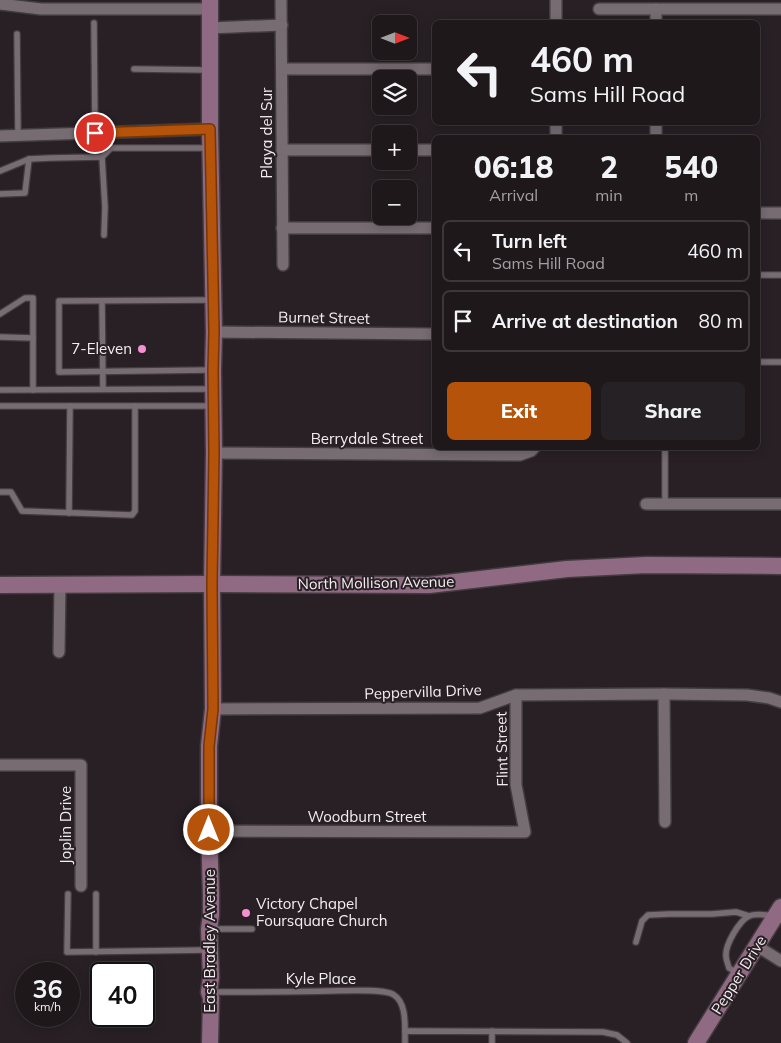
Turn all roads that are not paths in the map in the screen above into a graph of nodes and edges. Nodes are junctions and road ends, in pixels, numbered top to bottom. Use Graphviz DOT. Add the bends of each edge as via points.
graph roads {
  1 [pos="282,0"];
  2 [pos="556,0"];
  3 [pos="0,4"];
  4 [pos="166,4"];
  5 [pos="210,4"];
  6 [pos="599,9"];
  7 [pos="656,9"];
  8 [pos="781,9"];
  9 [pos="556,20"];
  10 [pos="656,20"];
  11 [pos="94,23"];
  12 [pos="282,25"];
  13 [pos="210,28"];
  14 [pos="17,34"];
  15 [pos="134,69"];
  16 [pos="282,69"];
  17 [pos="432,69"];
  18 [pos="210,70"];
  19 [pos="210,129"];
  20 [pos="95,133"];
  21 [pos="18,135"];
  22 [pos="0,136"];
  23 [pos="210,148"];
  24 [pos="282,150"];
  25 [pos="372,150"];
  26 [pos="417,150"];
  27 [pos="432,150"];
  28 [pos="102,157"];
  29 [pos="29,159"];
  30 [pos="0,171"];
  31 [pos="0,194"];
  32 [pos="781,212"];
  33 [pos="760,213"];
  34 [pos="282,228"];
  35 [pos="432,228"];
  36 [pos="104,235"];
  37 [pos="283,265"];
  38 [pos="760,275"];
  39 [pos="781,275"];
  40 [pos="102,300"];
  41 [pos="213,300"];
  42 [pos="0,314"];
  43 [pos="214,332"];
  44 [pos="432,334"];
  45 [pos="0,337"];
  46 [pos="33,338"];
  47 [pos="760,362"];
  48 [pos="781,362"];
  49 [pos="213,370"];
  50 [pos="102,371"];
  51 [pos="213,389"];
  52 [pos="0,390"];
  53 [pos="34,390"];
  54 [pos="102,390"];
  55 [pos="0,406"];
  56 [pos="70,406"];
  57 [pos="135,406"];
  58 [pos="214,406"];
  59 [pos="532,450"];
  60 [pos="666,450"];
  61 [pos="214,453"];
  62 [pos="0,492"];
  63 [pos="646,504"];
  64 [pos="665,504"];
  65 [pos="781,504"];
  66 [pos="69,513"];
  67 [pos="781,566"];
  68 [pos="212,584"];
  69 [pos="0,585"];
  70 [pos="60,585"];
  71 [pos="59,652"];
  72 [pos="664,694"];
  73 [pos="516,695"];
  74 [pos="781,702"];
  75 [pos="213,709"];
  76 [pos="0,765"];
  77 [pos="665,822"];
  78 [pos="209,830"];
  79 [pos="526,832"];
  80 [pos="81,886"];
  81 [pos="68,894"];
  82 [pos="96,894"];
  83 [pos="778,912"];
  84 [pos="749,916"];
  85 [pos="209,929"];
  86 [pos="252,929"];
  87 [pos="636,942"];
  88 [pos="757,946"];
  89 [pos="209,950"];
  90 [pos="96,952"];
  91 [pos="781,961"];
  92 [pos="739,974"];
  93 [pos="209,992"];
  94 [pos="405,1031"];
  95 [pos="492,1031"];
  96 [pos="210,1043"];
  97 [pos="405,1043"];
  98 [pos="492,1043"];
  99 [pos="627,1043"];
  100 [pos="696,1043"];
  1 -- 12 [label="street, Playa del Sur"];
  2 -- 9 [label="street"];
  3 -- 4 [label="street" via="41,9"];
  4 -- 5 [label="street"];
  5 -- 13 [label="street, East Bradley Avenue"];
  6 -- 7 [label="street"];
  7 -- 8 [label="street"];
  7 -- 10 [label="street"];
  11 -- 20 [label="lane"];
  12 -- 13 [label="street"];
  12 -- 16 [label="street, Playa del Sur"];
  13 -- 18 [label="street, East Bradley Avenue"];
  14 -- 21 [label="lane"];
  15 -- 18 [label="lane"];
  16 -- 17 [label="street"];
  16 -- 24 [label="street, Playa del Sur"];
  18 -- 19 [label="street, East Bradley Avenue"];
  19 -- 20 [label="street"];
  19 -- 23 [label="street, East Bradley Avenue"];
  20 -- 21 [label="street"];
  21 -- 22 [label="street"];
  23 -- 28 [label="lane" via="111,148"];
  23 -- 41 [label="street, East Bradley Avenue"];
  24 -- 25 [label="street"];
  24 -- 34 [label="street, Playa del Sur"];
  26 -- 27 [label="street"];
  28 -- 29 [label="lane"];
  28 -- 36 [label="lane"];
  29 -- 30 [label="lane"];
  29 -- 31 [label="lane" via="25,193"];
  32 -- 33 [label="street"];
  34 -- 35 [label="street"];
  34 -- 37 [label="street, Playa del Sur"];
  38 -- 39 [label="lane"];
  40 -- 41 [label="lane"];
  40 -- 50 [label="lane"];
  40 -- 50 [label="lane" via="59,301 59,372"];
  41 -- 43 [label="street, East Bradley Avenue"];
  42 -- 46 [label="lane" via="25,298 33,298"];
  43 -- 44 [label="street, Burnet Street"];
  43 -- 49 [label="street, East Bradley Avenue"];
  45 -- 46 [label="lane"];
  46 -- 53 [label="lane"];
  47 -- 48 [label="lane"];
  49 -- 50 [label="lane"];
  49 -- 51 [label="street, East Bradley Avenue"];
  50 -- 54 [label="lane"];
  51 -- 54 [label="lane"];
  51 -- 58 [label="street, East Bradley Avenue"];
  52 -- 53 [label="lane"];
  53 -- 54 [label="lane"];
  55 -- 56 [label="lane"];
  56 -- 57 [label="lane"];
  56 -- 66 [label="lane"];
  57 -- 58 [label="lane"];
  57 -- 66 [label="lane" via="135,511 132,515"];
  58 -- 61 [label="street, East Bradley Avenue"];
  59 -- 61 [label="street, Berrydale Street" via="520,455"];
  60 -- 64 [label="lane"];
  61 -- 68 [label="street, East Bradley Avenue"];
  62 -- 66 [label="lane" via="11,492 22,511"];
  63 -- 64 [label="street"];
  64 -- 65 [label="street"];
  67 -- 68 [label="street, North Mollison Avenue" via="646,564 567,569 429,585"];
  68 -- 70 [label="street, North Mollison Avenue"];
  68 -- 75 [label="street, East Bradley Avenue"];
  69 -- 70 [label="street, North Mollison Avenue"];
  70 -- 71 [label="street"];
  72 -- 73 [label="street, Peppervilla Drive"];
  72 -- 74 [label="street, Peppervilla Drive" via="747,695"];
  72 -- 77 [label="street"];
  73 -- 75 [label="street, Peppervilla Drive" via="480,708"];
  73 -- 79 [label="street, Flint Street" via="516,785"];
  75 -- 78 [label="street, East Bradley Avenue" via="209,746"];
  76 -- 80 [label="street, Joplin Drive" via="81,765"];
  78 -- 79 [label="street, Woodburn Street"];
  78 -- 85 [label="street, East Bradley Avenue"];
  81 -- 90 [label="lane" via="68,952"];
  82 -- 90 [label="lane"];
  83 -- 84 [label="lane"];
  83 -- 88 [label="street, Pepper Drive"];
  84 -- 87 [label="lane" via="736,912 648,916 642,921"];
  84 -- 92 [label="lane" via="738,927 726,956 729,968"];
  85 -- 86 [label="lane"];
  85 -- 89 [label="street, East Bradley Avenue"];
  88 -- 91 [label="street"];
  88 -- 92 [label="street, Pepper Drive"];
  89 -- 90 [label="lane"];
  89 -- 93 [label="street, East Bradley Avenue"];
  92 -- 100 [label="street, Pepper Drive"];
  93 -- 94 [label="lane, Kyle Place" via="390,992 402,1007"];
  93 -- 96 [label="street, East Bradley Avenue"];
  94 -- 95 [label="lane"];
  94 -- 97 [label="lane"];
  95 -- 98 [label="lane"];
  95 -- 99 [label="lane" via="609,1033"];
}
